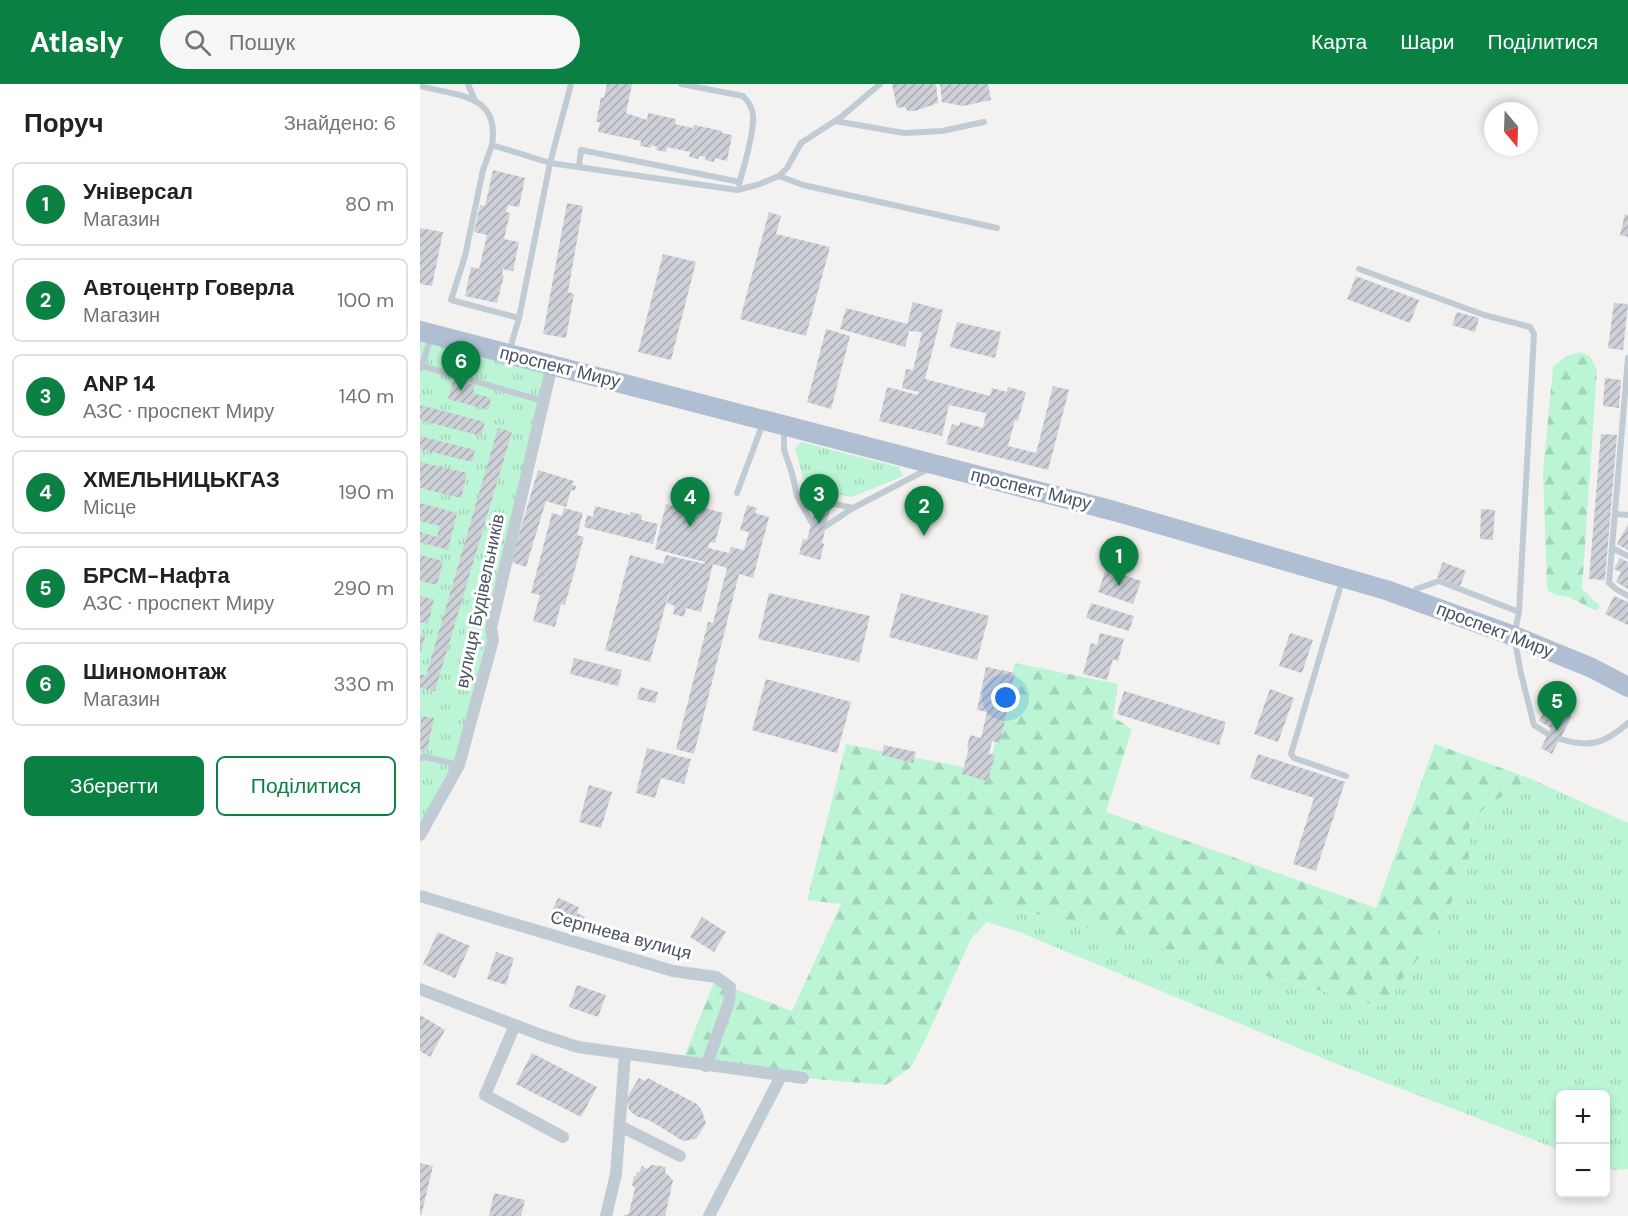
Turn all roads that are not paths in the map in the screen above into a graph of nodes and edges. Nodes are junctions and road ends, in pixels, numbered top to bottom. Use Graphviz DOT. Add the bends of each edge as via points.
graph roads {
  1 [pos="468,84"];
  2 [pos="571,84"];
  3 [pos="681,84"];
  4 [pos="880,84"];
  5 [pos="420,86"];
  6 [pos="475,101"];
  7 [pos="836,121"];
  8 [pos="984,122"];
  9 [pos="492,146"];
  10 [pos="550,163"];
  11 [pos="579,166"];
  12 [pos="779,176"];
  13 [pos="740,182"];
  14 [pos="737,190"];
  15 [pos="997,228"];
  16 [pos="1359,269"];
  17 [pos="519,318"];
  18 [pos="426,332"];
  19 [pos="508,354"];
  20 [pos="1628,360"];
  21 [pos="552,365"];
  22 [pos="421,368"];
  23 [pos="1626,398"];
  24 [pos="543,401"];
  25 [pos="765,420"];
  26 [pos="784,425"];
  27 [pos="1625,435"];
  28 [pos="937,465"];
  29 [pos="1619,475"];
  30 [pos="1628,477"];
  31 [pos="737,493"];
  32 [pos="797,496"];
  33 [pos="853,508"];
  34 [pos="1615,514"];
  35 [pos="1628,515"];
  36 [pos="812,523"];
  37 [pos="826,526"];
  38 [pos="1612,548"];
  39 [pos="1628,556"];
  40 [pos="1343,578"];
  41 [pos="1628,596"];
  42 [pos="1412,599"];
  43 [pos="1519,612"];
  44 [pos="1514,636"];
  45 [pos="1628,687"];
  46 [pos="1628,723"];
  47 [pos="1548,734"];
  48 [pos="1560,738"];
  49 [pos="420,758"];
  50 [pos="459,765"];
  51 [pos="1346,776"];
  52 [pos="420,835"];
  53 [pos="420,896"];
  54 [pos="420,988"];
  55 [pos="515,1025"];
  56 [pos="625,1054"];
  57 [pos="706,1066"];
  58 [pos="781,1076"];
  59 [pos="803,1078"];
  60 [pos="620,1126"];
  61 [pos="563,1137"];
  62 [pos="680,1156"];
  63 [pos="606,1216"];
  64 [pos="709,1216"];
  1 -- 6 [label="lane"];
  2 -- 10 [label="lane"];
  3 -- 13 [label="lane" via="742,96 750,103 753,126"];
  4 -- 7 [label="lane"];
  5 -- 6 [label="lane"];
  6 -- 9 [label="lane" via="491,117"];
  7 -- 8 [label="lane" via="904,133 942,131"];
  7 -- 12 [label="lane" via="801,143"];
  9 -- 10 [label="lane"];
  9 -- 17 [label="lane" via="451,300"];
  10 -- 11 [label="lane"];
  10 -- 17 [label="lane"];
  11 -- 13 [label="lane" via="581,150"];
  11 -- 14 [label="lane"];
  12 -- 14 [label="lane"];
  12 -- 15 [label="lane" via="803,185"];
  13 -- 14 [label="lane"];
  16 -- 43 [label="lane" via="1484,315 1530,327 1534,334"];
  17 -- 19 [label="lane"];
  18 -- 19 [label="main road, проспект Миру"];
  18 -- 22 [label="lane"];
  19 -- 21 [label="main road, проспект Миру"];
  20 -- 23 [label="lane"];
  21 -- 24 [label="street, вулиця Будівельників"];
  21 -- 25 [label="main road, проспект Миру"];
  22 -- 24 [label="lane"];
  23 -- 27 [label="lane"];
  24 -- 50 [label="street, вулиця Будівельників" via="490,628 493,640"];
  25 -- 26 [label="main road, проспект Миру"];
  25 -- 31 [label="lane"];
  26 -- 28 [label="main road, проспект Миру"];
  26 -- 32 [label="lane" via="784,450"];
  27 -- 29 [label="lane"];
  28 -- 33 [label="lane"];
  28 -- 40 [label="main road, проспект Миру" via="1114,511"];
  29 -- 30 [label="lane"];
  29 -- 34 [label="lane"];
  32 -- 33 [label="lane"];
  32 -- 36 [label="lane"];
  33 -- 37 [label="lane"];
  34 -- 35 [label="lane"];
  34 -- 38 [label="lane"];
  38 -- 39 [label="lane"];
  38 -- 41 [label="lane" via="1609,583"];
  40 -- 42 [label="main road, проспект Миру"];
  40 -- 51 [label="lane" via="1291,754"];
  42 -- 43 [label="lane" via="1416,589 1439,581"];
  42 -- 44 [label="main road, проспект Миру"];
  43 -- 44 [label="lane"];
  44 -- 45 [label="main road, проспект Миру"];
  44 -- 47 [label="lane" via="1534,725"];
  46 -- 48 [label="lane" via="1611,738 1581,745"];
  49 -- 50 [label="lane"];
  50 -- 52 [label="street, вулиця Будівельників"];
  53 -- 57 [label="street, Серпнева вулиця" via="673,971 716,977 730,987 729,1002"];
  54 -- 55 [label="street"];
  55 -- 56 [label="street" via="578,1047"];
  55 -- 61 [label="street" via="485,1095"];
  56 -- 57 [label="street"];
  56 -- 60 [label="street"];
  57 -- 58 [label="street"];
  58 -- 59 [label="street"];
  58 -- 64 [label="street"];
  60 -- 62 [label="street"];
  60 -- 63 [label="street" via="616,1174"];
}
